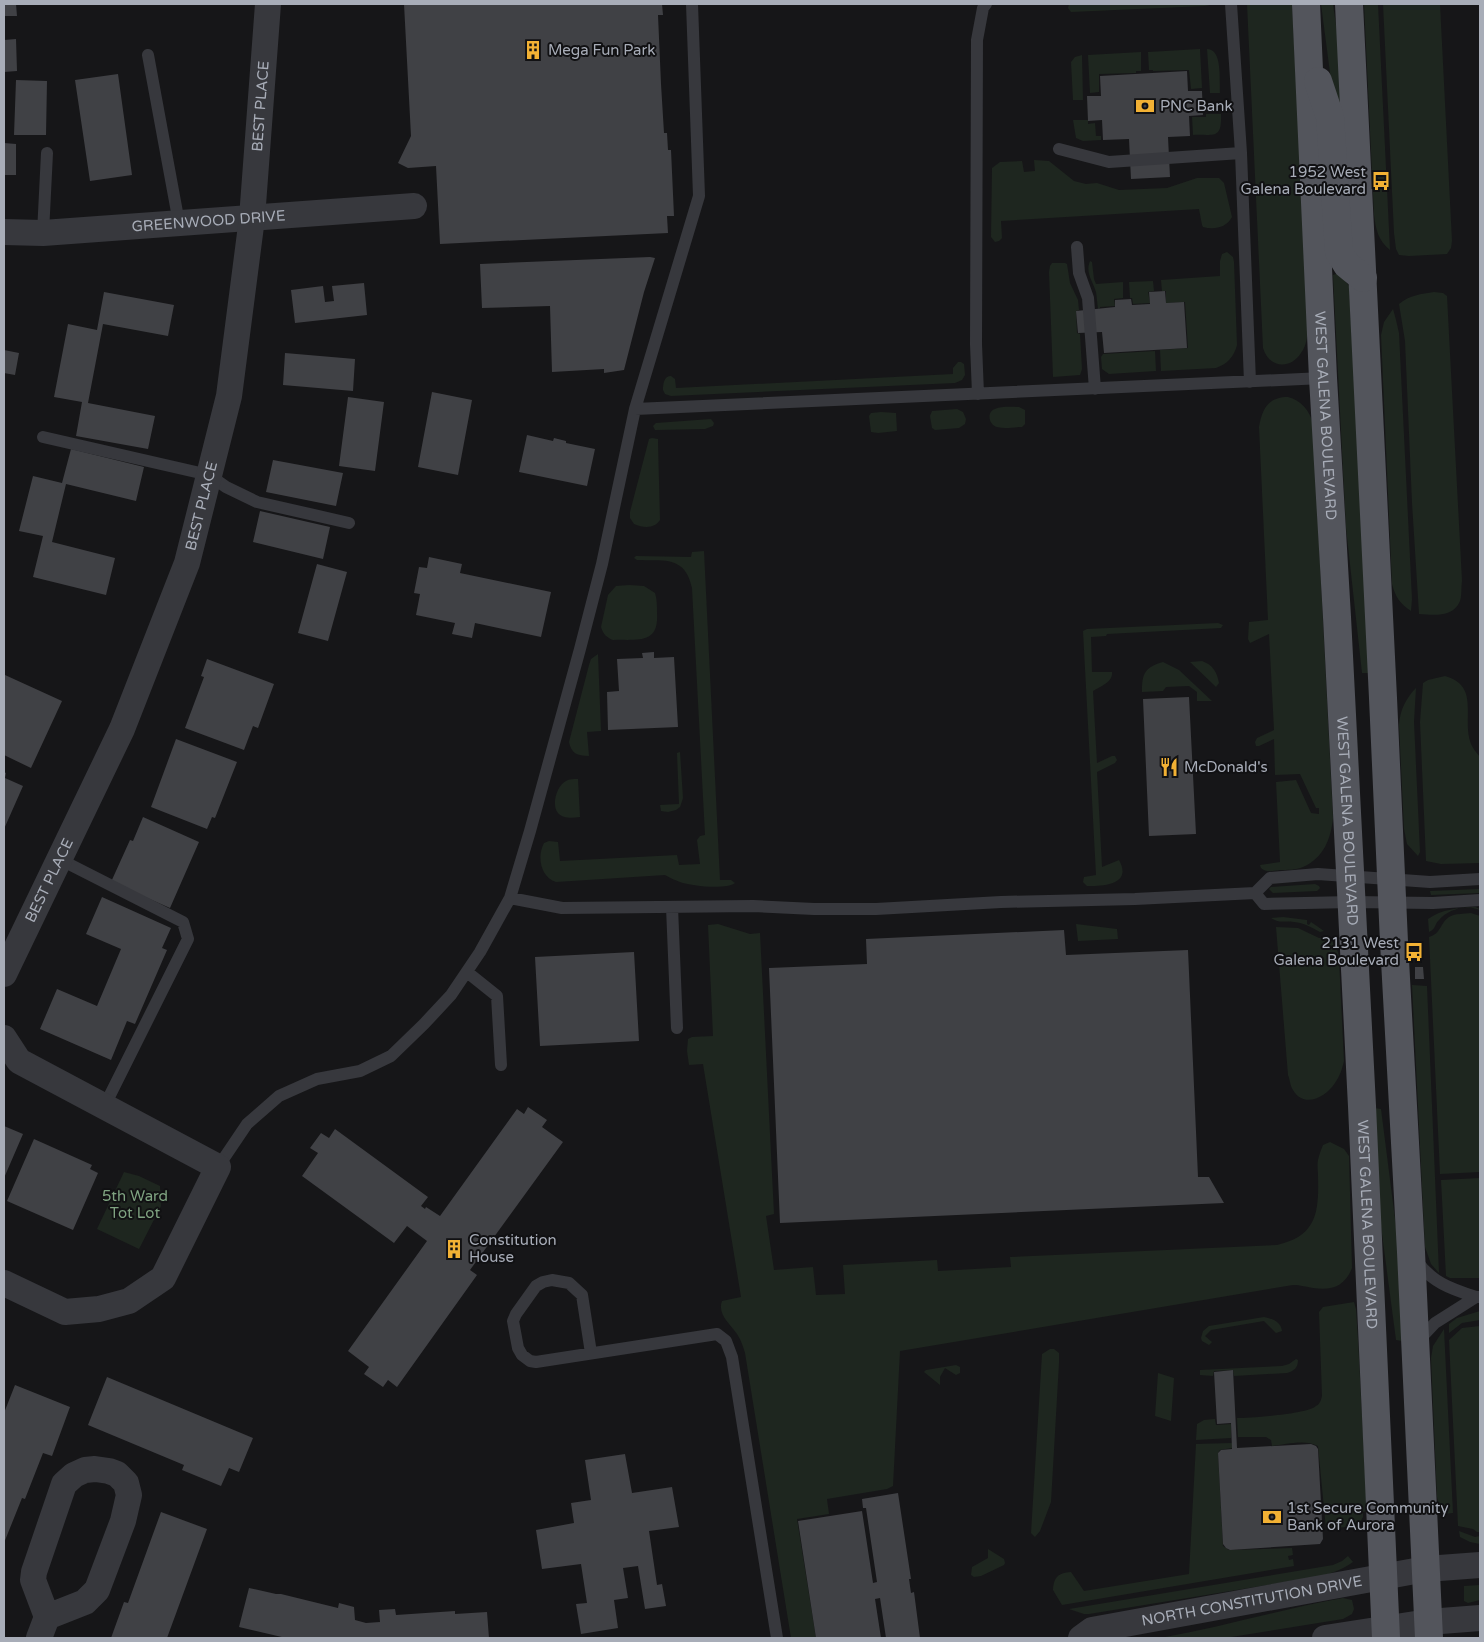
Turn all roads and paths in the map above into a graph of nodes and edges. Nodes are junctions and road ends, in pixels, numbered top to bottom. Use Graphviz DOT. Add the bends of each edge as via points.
graph roads {
  1 [pos="268,4"];
  2 [pos="692,4"];
  3 [pos="986,4"];
  4 [pos="1231,4"];
  5 [pos="1306,4"];
  6 [pos="1349,4"];
  7 [pos="1308,54"];
  8 [pos="148,55"];
  9 [pos="1059,149"];
  10 [pos="46,153"];
  11 [pos="1241,153"];
  12 [pos="414,206"];
  13 [pos="252,218"];
  14 [pos="179,223"];
  15 [pos="4,232"];
  16 [pos="43,233"];
  17 [pos="1077,247"];
  18 [pos="1363,278"];
  19 [pos="1323,378"];
  20 [pos="1250,382"];
  21 [pos="1095,389"];
  22 [pos="978,394"];
  23 [pos="635,409"];
  24 [pos="43,437"];
  25 [pos="209,475"];
  26 [pos="349,523"];
  27 [pos="59,859"];
  28 [pos="1480,879"];
  29 [pos="1351,889"];
  30 [pos="1391,890"];
  31 [pos="1255,893"];
  32 [pos="510,898"];
  33 [pos="1480,900"];
  34 [pos="672,907"];
  35 [pos="5,969"];
  36 [pos="467,972"];
  37 [pos="677,1028"];
  38 [pos="4,1038"];
  39 [pos="501,1065"];
  40 [pos="104,1107"];
  41 [pos="218,1167"];
  42 [pos="1411,1252"];
  43 [pos="4,1282"];
  44 [pos="1478,1297"];
  45 [pos="1415,1345"];
  46 [pos="591,1353"];
  47 [pos="1480,1565"];
  48 [pos="1426,1569"];
  49 [pos="1384,1577"];
  50 [pos="1480,1618"];
  51 [pos="43,1628"];
  52 [pos="1428,1630"];
  53 [pos="1386,1634"];
  54 [pos="777,1638"];
  55 [pos="1081,1638"];
  56 [pos="1325,1638"];
  1 -- 13 [label="street, BEST PLACE"];
  2 -- 23 [label="lane" via="700,196"];
  3 -- 22 [label="lane" via="977,40"];
  4 -- 11 [label="lane"];
  5 -- 7 [label="main road, WEST GALENA BOULEVARD"];
  6 -- 18 [label="main road"];
  7 -- 18 [label="main road" via="1330,117 1339,252 1347,265"];
  7 -- 19 [label="main road, WEST GALENA BOULEVARD"];
  8 -- 14 [label="lane"];
  9 -- 11 [label="lane" via="1109,162"];
  10 -- 16 [label="lane"];
  11 -- 20 [label="lane"];
  12 -- 13 [label="street, GREENWOOD DRIVE"];
  13 -- 14 [label="street, GREENWOOD DRIVE"];
  13 -- 25 [label="street, BEST PLACE" via="229,396"];
  14 -- 16 [label="street, GREENWOOD DRIVE"];
  15 -- 16 [label="street, GREENWOOD DRIVE"];
  17 -- 21 [label="lane" via="1079,273 1088,298"];
  18 -- 30 [label="main road"];
  19 -- 20 [label="lane"];
  19 -- 29 [label="main road, WEST GALENA BOULEVARD"];
  20 -- 21 [label="lane"];
  21 -- 22 [label="lane"];
  22 -- 23 [label="lane"];
  23 -- 32 [label="lane" via="602,564"];
  24 -- 25 [label="lane"];
  25 -- 26 [label="lane" via="257,502"];
  25 -- 27 [label="street, BEST PLACE" via="187,563 122,729"];
  27 -- 35 [label="street, BEST PLACE"];
  27 -- 40 [label="lane" via="183,922 188,939"];
  28 -- 30 [label="lane" via="1430,882"];
  29 -- 30 [label="lane"];
  29 -- 30 [label="lane"];
  29 -- 31 [label="lane" via="1264,904"];
  29 -- 31 [label="lane" via="1318,874 1270,878"];
  29 -- 49 [label="main road, WEST GALENA BOULEVARD"];
  30 -- 33 [label="lane" via="1432,903"];
  30 -- 42 [label="main road"];
  31 -- 34 [label="lane" via="876,909"];
  32 -- 34 [label="lane" via="562,908"];
  32 -- 36 [label="lane"];
  34 -- 37 [label="lane"];
  36 -- 39 [label="lane" via="497,996"];
  36 -- 41 [label="lane" via="451,995 391,1056 360,1071 317,1079 279,1096 247,1124"];
  38 -- 40 [label="street" via="19,1061"];
  40 -- 41 [label="street"];
  41 -- 43 [label="street" via="163,1278 129,1301 99,1309 65,1312"];
  42 -- 44 [label="lane" via="1423,1271 1433,1278"];
  42 -- 45 [label="main road"];
  44 -- 45 [label="lane" via="1435,1323"];
  45 -- 48 [label="main road"];
  46 -- 46 [label="lane" via="536,1362 522,1355 513,1321 536,1286 543,1282 561,1281 569,1283 582,1295"];
  46 -- 54 [label="lane" via="717,1334 726,1341 732,1357"];
  47 -- 48 [label="street, NORTH CONSTITUTION DRIVE"];
  48 -- 49 [label="street, NORTH CONSTITUTION DRIVE"];
  48 -- 52 [label="main road"];
  49 -- 53 [label="main road, WEST GALENA BOULEVARD"];
  49 -- 55 [label="street, NORTH CONSTITUTION DRIVE" via="1092,1630"];
  50 -- 52 [label="street"];
  51 -- 51 [label="street" via="85,1602 97,1590 123,1521 129,1495 126,1483 117,1474 85,1470 74,1474 64,1484 34,1572"];
  52 -- 53 [label="street"];
  53 -- 56 [label="street"];
}
